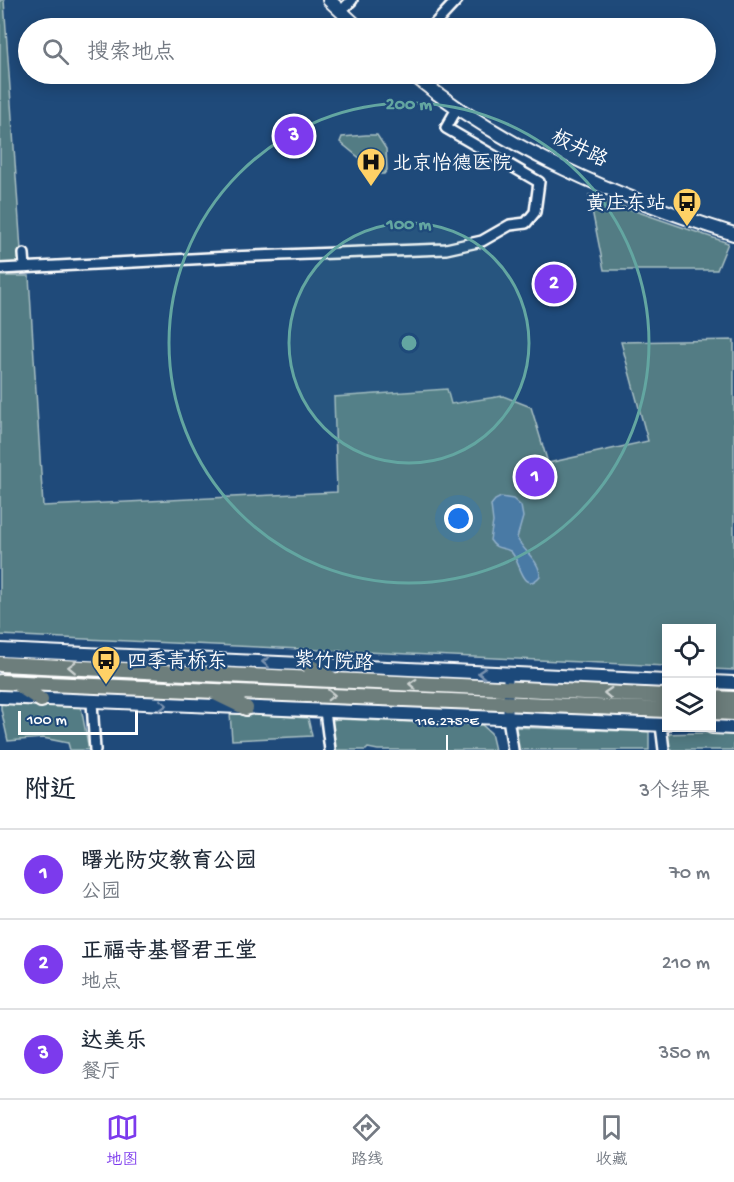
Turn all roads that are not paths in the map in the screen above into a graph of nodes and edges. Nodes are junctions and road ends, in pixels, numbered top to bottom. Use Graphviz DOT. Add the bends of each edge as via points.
graph roads {
  1 [pos="329,0"];
  2 [pos="457,0"];
  3 [pos="346,2"];
  4 [pos="348,18"];
  5 [pos="361,18"];
  6 [pos="440,18"];
  7 [pos="426,84"];
  8 [pos="438,84"];
  9 [pos="458,107"];
  10 [pos="734,227"];
  11 [pos="734,234"];
  12 [pos="24,254"];
  13 [pos="25,267"];
  14 [pos="0,268"];
  15 [pos="0,650"];
  16 [pos="0,664"];
  17 [pos="306,664"];
  18 [pos="334,680"];
  19 [pos="509,681"];
  20 [pos="662,681"];
  21 [pos="0,682"];
  22 [pos="15,682"];
  23 [pos="716,682"];
  24 [pos="734,683"];
  25 [pos="211,690"];
  26 [pos="662,696"];
  27 [pos="0,697"];
  28 [pos="716,698"];
  29 [pos="734,699"];
  30 [pos="41,700"];
  31 [pos="92,702"];
  32 [pos="508,702"];
  33 [pos="246,708"];
  34 [pos="631,708"];
  35 [pos="662,710"];
  36 [pos="325,711"];
  37 [pos="716,712"];
  38 [pos="734,713"];
  39 [pos="508,718"];
  40 [pos="662,722"];
  41 [pos="662,723"];
  42 [pos="716,727"];
  43 [pos="734,728"];
  44 [pos="665,732"];
  45 [pos="95,750"];
  46 [pos="330,750"];
  47 [pos="513,750"];
  48 [pos="664,750"];
  1 -- 4 [label="street"];
  2 -- 6 [label="street"];
  3 -- 5 [label="street"];
  7 -- 9 [label="street"];
  8 -- 10 [label="street, 板井路" via="490,121 555,158 673,209"];
  9 -- 11 [label="street" via="552,163 607,190"];
  9 -- 13 [label="street" via="446,128 539,182 535,212 526,224 510,225 482,241 446,249"];
  12 -- 13 [label="street"];
  13 -- 14 [label="street"];
  17 -- 15 [label="street, 紫竹院路, one-way"];
  18 -- 16 [label="main road, 紫竹院路, one-way"];
  17 -- 18 [label="main road"];
  19 -- 17 [label="street, 紫竹院路, one-way"];
  19 -- 18 [label="main road, 紫竹院路, one-way"];
  19 -- 20 [label="street, 紫竹院路"];
  26 -- 19 [label="main road, 紫竹院路, one-way"];
  19 -- 32 [label="street"];
  21 -- 22 [label="main road, 紫竹院路"];
  22 -- 25 [label="main road, 紫竹院路"];
  22 -- 30 [label="main road"];
  23 -- 24 [label="street"];
  25 -- 32 [label="main road, 紫竹院路, one-way"];
  25 -- 33 [label="main road"];
  27 -- 30 [label="street"];
  28 -- 29 [label="main road"];
  30 -- 31 [label="street"];
  31 -- 33 [label="street, one-way"];
  31 -- 45 [label="street"];
  32 -- 34 [label="main road, 紫竹院路"];
  32 -- 39 [label="street"];
  33 -- 36 [label="street"];
  34 -- 35 [label="main road, 紫竹院路"];
  34 -- 40 [label="main road"];
  36 -- 39 [label="street"];
  36 -- 46 [label="street"];
  37 -- 38 [label="main road"];
  39 -- 41 [label="street"];
  39 -- 47 [label="street"];
  42 -- 43 [label="street"];
  44 -- 48 [label="street"];
}
